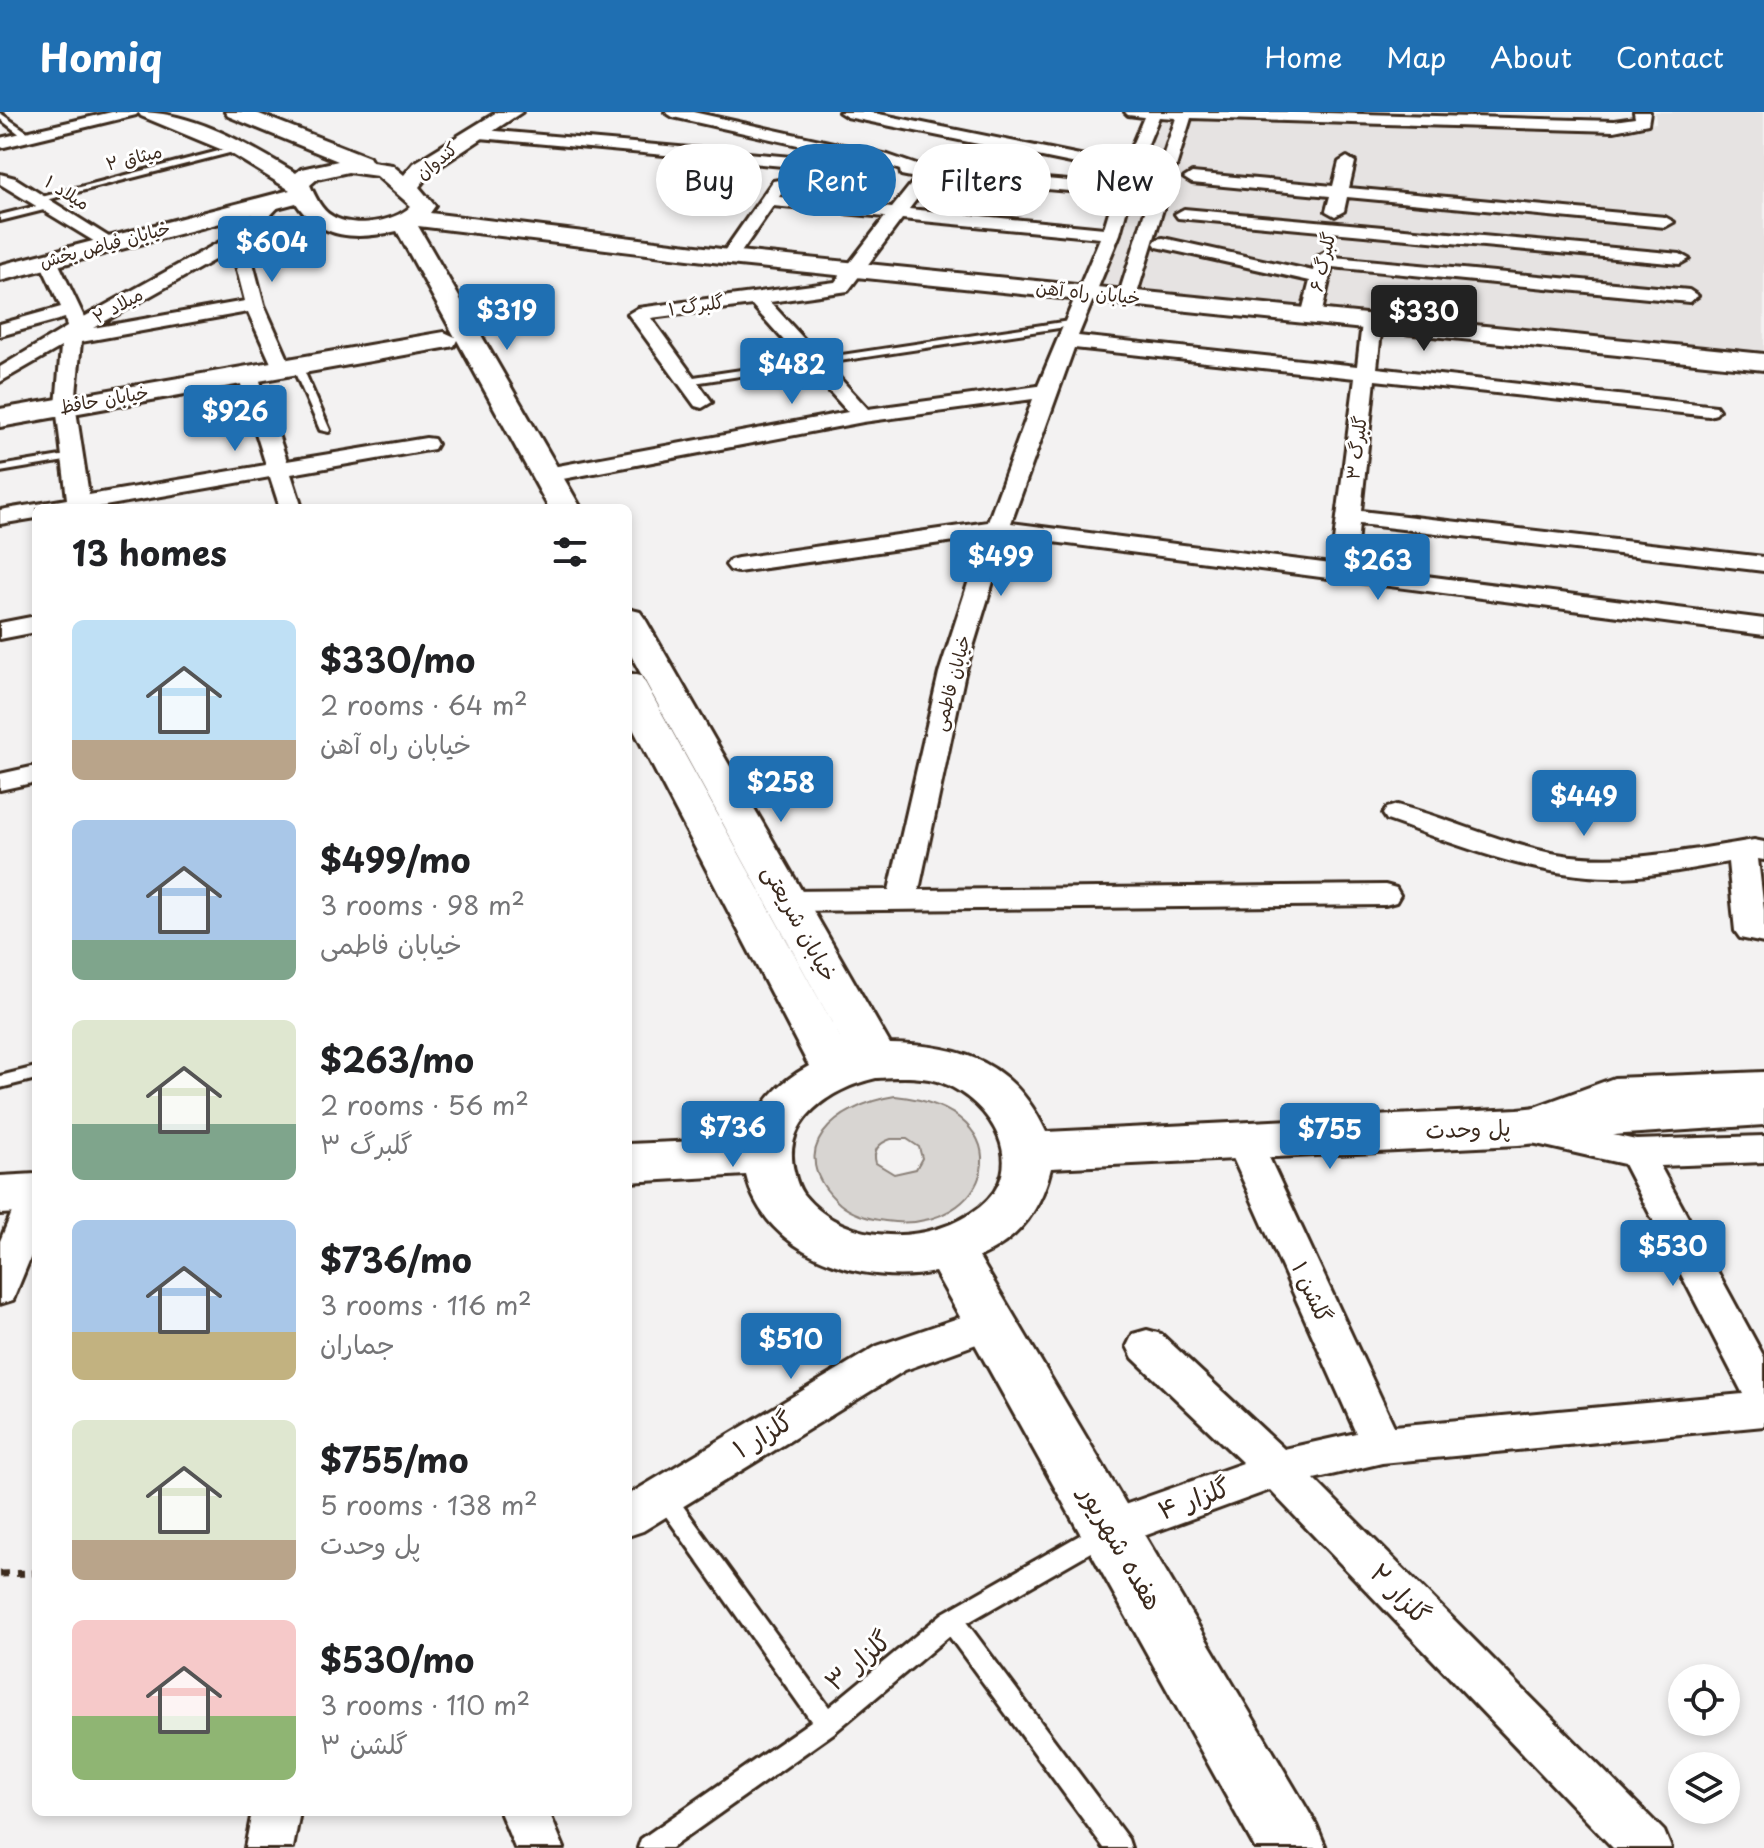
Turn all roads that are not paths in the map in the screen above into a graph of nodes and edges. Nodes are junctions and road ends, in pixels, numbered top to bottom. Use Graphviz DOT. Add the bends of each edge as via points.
graph roads {
  1 [pos="131,112"];
  2 [pos="235,112"];
  3 [pos="512,112"];
  4 [pos="673,112"];
  5 [pos="847,112"];
  6 [pos="1133,112"];
  7 [pos="1153,112"];
  8 [pos="1184,113"];
  9 [pos="206,114"];
  10 [pos="1282,114"];
  11 [pos="0,115"];
  12 [pos="158,116"];
  13 [pos="1404,116"];
  14 [pos="1643,117"];
  15 [pos="476,123"];
  16 [pos="29,137"];
  17 [pos="0,143"];
  18 [pos="1140,144"];
  19 [pos="1174,144"];
  20 [pos="238,148"];
  21 [pos="1067,157"];
  22 [pos="778,160"];
  23 [pos="1347,162"];
  24 [pos="379,169"];
  25 [pos="912,169"];
  26 [pos="1192,178"];
  27 [pos="0,179"];
  28 [pos="778,187"];
  29 [pos="406,188"];
  30 [pos="301,189"];
  31 [pos="1340,192"];
  32 [pos="912,194"];
  33 [pos="276,201"];
  34 [pos="768,201"];
  35 [pos="44,202"];
  36 [pos="897,213"];
  37 [pos="1184,214"];
  38 [pos="1116,216"];
  39 [pos="1151,216"];
  40 [pos="0,218"];
  41 [pos="400,222"];
  42 [pos="1665,222"];
  43 [pos="1332,227"];
  44 [pos="1111,234"];
  45 [pos="238,239"];
  46 [pos="1163,243"];
  47 [pos="111,244"];
  48 [pos="729,257"];
  49 [pos="1680,259"];
  50 [pos="48,260"];
  51 [pos="854,269"];
  52 [pos="1322,269"];
  53 [pos="0,273"];
  54 [pos="1089,294"];
  55 [pos="1689,296"];
  56 [pos="1127,297"];
  57 [pos="756,298"];
  58 [pos="255,305"];
  59 [pos="1311,316"];
  60 [pos="1372,323"];
  61 [pos="74,326"];
  62 [pos="0,330"];
  63 [pos="1072,332"];
  64 [pos="444,340"];
  65 [pos="812,360"];
  66 [pos="1764,362"];
  67 [pos="290,367"];
  68 [pos="1366,374"];
  69 [pos="248,375"];
  70 [pos="0,376"];
  71 [pos="687,381"];
  72 [pos="1046,391"];
  73 [pos="702,402"];
  74 [pos="66,404"];
  75 [pos="1709,410"];
  76 [pos="863,416"];
  77 [pos="0,418"];
  78 [pos="325,430"];
  79 [pos="426,444"];
  80 [pos="73,457"];
  81 [pos="0,469"];
  82 [pos="278,469"];
  83 [pos="547,475"];
  84 [pos="519,480"];
  85 [pos="79,504"];
  86 [pos="90,504"];
  87 [pos="290,504"];
  88 [pos="563,504"];
  89 [pos="32,512"];
  90 [pos="1348,516"];
  91 [pos="0,517"];
  92 [pos="998,528"];
  93 [pos="1764,564"];
  94 [pos="738,565"];
  95 [pos="1342,573"];
  96 [pos="32,625"];
  97 [pos="632,626"];
  98 [pos="1764,627"];
  99 [pos="0,631"];
  100 [pos="632,691"];
  101 [pos="32,775"];
  102 [pos="0,782"];
  103 [pos="1397,814"];
  104 [pos="1753,851"];
  105 [pos="1385,895"];
  106 [pos="902,898"];
  107 [pos="787,901"];
  108 [pos="1764,933"];
  109 [pos="856,1066"];
  110 [pos="32,1074"];
  111 [pos="0,1082"];
  112 [pos="1764,1084"];
  113 [pos="1764,1108"];
  114 [pos="1518,1127"];
  115 [pos="1242,1138"];
  116 [pos="1764,1149"];
  117 [pos="1029,1151"];
  118 [pos="1636,1153"];
  119 [pos="767,1156"];
  120 [pos="632,1163"];
  121 [pos="32,1194"];
  122 [pos="0,1195"];
  123 [pos="32,1205"];
  124 [pos="948,1249"];
  125 [pos="0,1289"];
  126 [pos="990,1323"];
  127 [pos="1147,1346"];
  128 [pos="1753,1350"];
  129 [pos="1764,1395"];
  130 [pos="1764,1409"];
  131 [pos="1382,1445"];
  132 [pos="1277,1469"];
  133 [pos="663,1495"];
  134 [pos="632,1514"];
  135 [pos="1111,1529"];
  136 [pos="951,1620"];
  137 [pos="827,1724"];
  138 [pos="275,1816"];
  139 [pos="526,1816"];
  140 [pos="269,1848"];
  141 [pos="540,1848"];
  142 [pos="650,1848"];
  143 [pos="1119,1848"];
  144 [pos="1292,1848"];
  145 [pos="1647,1848"];
  1 -- 16 [label="street"];
  2 -- 24 [label="street"];
  3 -- 15 [label="street, کندوان"];
  4 -- 25 [label="street"];
  5 -- 21 [label="street"];
  6 -- 7 [label="street"];
  7 -- 8 [label="street"];
  7 -- 18 [label="street, خیابان فاطمی"];
  8 -- 10 [label="street"];
  8 -- 19 [label="street"];
  9 -- 12 [label="street"];
  10 -- 13 [label="street"];
  11 -- 16 [label="lane"];
  12 -- 20 [label="street, خیابان راه آهن"];
  13 -- 14 [label="street" via="1614,126"];
  15 -- 22 [label="street"];
  15 -- 24 [label="street, کندوان"];
  15 -- 29 [label="street, کندوان"];
  16 -- 17 [label="street"];
  20 -- 30 [label="street, خیابان راه آهن"];
  20 -- 35 [label="lane, میثاق ۲"];
  23 -- 31 [label="street, گلبرگ ۶"];
  24 -- 29 [label="street"];
  24 -- 30 [label="street, خیابان فیاض بخش" via="348,165 320,170 309,174"];
  26 -- 31 [label="street"];
  27 -- 35 [label="street, میلاد ۱"];
  28 -- 34 [label="street"];
  29 -- 41 [label="street" via="423,206"];
  30 -- 33 [label="street, خیابان فیاض بخش"];
  30 -- 41 [label="street, خیابان راه آهن" via="323,221 348,228"];
  31 -- 42 [label="street"];
  31 -- 43 [label="street, گلبرگ ۶"];
  32 -- 36 [label="street, گلبرگ ۱"];
  33 -- 45 [label="street, میلاد ۲"];
  33 -- 47 [label="street, خیابان فیاض بخش"];
  34 -- 36 [label="street"];
  34 -- 48 [label="street"];
  35 -- 40 [label="lane, میثاق ۲"];
  35 -- 47 [label="street, میلاد ۱"];
  36 -- 44 [label="street"];
  36 -- 51 [label="street, گلبرگ ۱"];
  37 -- 43 [label="street"];
  38 -- 44 [label="street, خیابان فاطمی"];
  39 -- 56 [label="street"];
  41 -- 48 [label="street, خیابان راه آهن"];
  41 -- 64 [label="street"];
  41 -- 83 [label="street"];
  43 -- 49 [label="street"];
  43 -- 52 [label="street, گلبرگ ۶"];
  44 -- 54 [label="street, خیابان فاطمی"];
  45 -- 58 [label="street"];
  45 -- 61 [label="street, میلاد ۲"];
  46 -- 52 [label="street"];
  47 -- 50 [label="street, خیابان فیاض بخش"];
  48 -- 51 [label="street, خیابان راه آهن"];
  50 -- 53 [label="street, خیابان فیاض بخش"];
  50 -- 61 [label="street"];
  51 -- 54 [label="street, خیابان راه آهن"];
  51 -- 57 [label="street, گلبرگ ۱" via="841,287"];
  52 -- 55 [label="street"];
  52 -- 59 [label="street, گلبرگ ۶"];
  54 -- 56 [label="street, خیابان راه آهن"];
  54 -- 63 [label="street, خیابان فاطمی"];
  56 -- 59 [label="street, خیابان راه آهن"];
  57 -- 65 [label="street"];
  57 -- 71 [label="street, گلبرگ ۱" via="638,314"];
  58 -- 61 [label="street"];
  58 -- 67 [label="street"];
  59 -- 60 [label="street, خیابان راه آهن"];
  60 -- 66 [label="street, خیابان راه آهن"];
  60 -- 68 [label="street, گلبرگ ۳"];
  61 -- 62 [label="street"];
  61 -- 70 [label="street, میلاد ۲"];
  61 -- 74 [label="street"];
  63 -- 65 [label="lane"];
  63 -- 68 [label="street"];
  63 -- 72 [label="street, خیابان فاطمی"];
  64 -- 67 [label="street, خیابان حافظ"];
  64 -- 84 [label="street"];
  65 -- 71 [label="lane"];
  65 -- 76 [label="street"];
  67 -- 69 [label="street, خیابان حافظ"];
  67 -- 78 [label="lane"];
  68 -- 75 [label="street"];
  68 -- 90 [label="street, گلبرگ ۳"];
  69 -- 74 [label="street, خیابان حافظ"];
  69 -- 82 [label="street"];
  71 -- 73 [label="street, گلبرگ ۱"];
  72 -- 76 [label="street"];
  72 -- 92 [label="street, خیابان فاطمی"];
  74 -- 77 [label="street, خیابان حافظ"];
  74 -- 80 [label="street"];
  76 -- 83 [label="street"];
  79 -- 82 [label="street"];
  80 -- 81 [label="lane"];
  80 -- 85 [label="street"];
  82 -- 86 [label="street"];
  82 -- 87 [label="street"];
  83 -- 88 [label="street"];
  89 -- 91 [label="street"];
  90 -- 93 [label="street"];
  90 -- 95 [label="street, گلبرگ ۳"];
  92 -- 94 [label="street"];
  92 -- 95 [label="street"];
  92 -- 106 [label="street, خیابان فاطمی" via="952,673"];
  95 -- 98 [label="street"];
  96 -- 99 [label="street"];
  97 -- 107 [label="street, خیابان شریعتی"];
  100 -- 109 [label="street, خیابان شریعتی"];
  101 -- 102 [label="street"];
  103 -- 104 [label="street" via="1568,864 1613,868"];
  104 -- 108 [label="street" via="1751,931"];
  105 -- 106 [label="street"];
  106 -- 107 [label="street"];
  107 -- 109 [label="street, خیابان شریعتی"];
  109 -- 117 [label="street" via="919,1061 959,1071 994,1091 1018,1119"];
  109 -- 119 [label="street" via="808,1086 787,1106 773,1130"];
  110 -- 111 [label="lane"];
  112 -- 114 [label="street" via="1614,1090"];
  113 -- 114 [label="street, پل وحدت"];
  114 -- 115 [label="street, پل وحدت"];
  114 -- 118 [label="street"];
  115 -- 117 [label="street, پل وحدت"];
  115 -- 131 [label="street, گلشن ۱"];
  116 -- 118 [label="street"];
  117 -- 124 [label="street" via="1026,1181 1010,1210 984,1233"];
  118 -- 128 [label="street"];
  119 -- 120 [label="street"];
  119 -- 124 [label="street" via="773,1186 786,1206 823,1238 862,1252 905,1256"];
  121 -- 122 [label="street"];
  123 -- 125 [label="street"];
  124 -- 126 [label="street, هفده شهریور"];
  126 -- 133 [label="street, گلزار ۱" via="891,1358"];
  126 -- 135 [label="street, هفده شهریور"];
  127 -- 132 [label="street, گلزار ۲"];
  128 -- 129 [label="street"];
  130 -- 131 [label="street, گلزار ۴"];
  131 -- 132 [label="street, گلزار ۴"];
  132 -- 135 [label="street, گلزار ۴"];
  132 -- 145 [label="street, گلزار ۲"];
  133 -- 134 [label="street, گلزار ۱"];
  133 -- 137 [label="lane"];
  135 -- 136 [label="lane, گلزار ۳"];
  135 -- 144 [label="street, هفده شهریور"];
  136 -- 137 [label="lane, گلزار ۳"];
  136 -- 143 [label="lane"];
  137 -- 142 [label="lane, گلزار ۳"];
  138 -- 140 [label="street"];
  139 -- 141 [label="street"];
}
